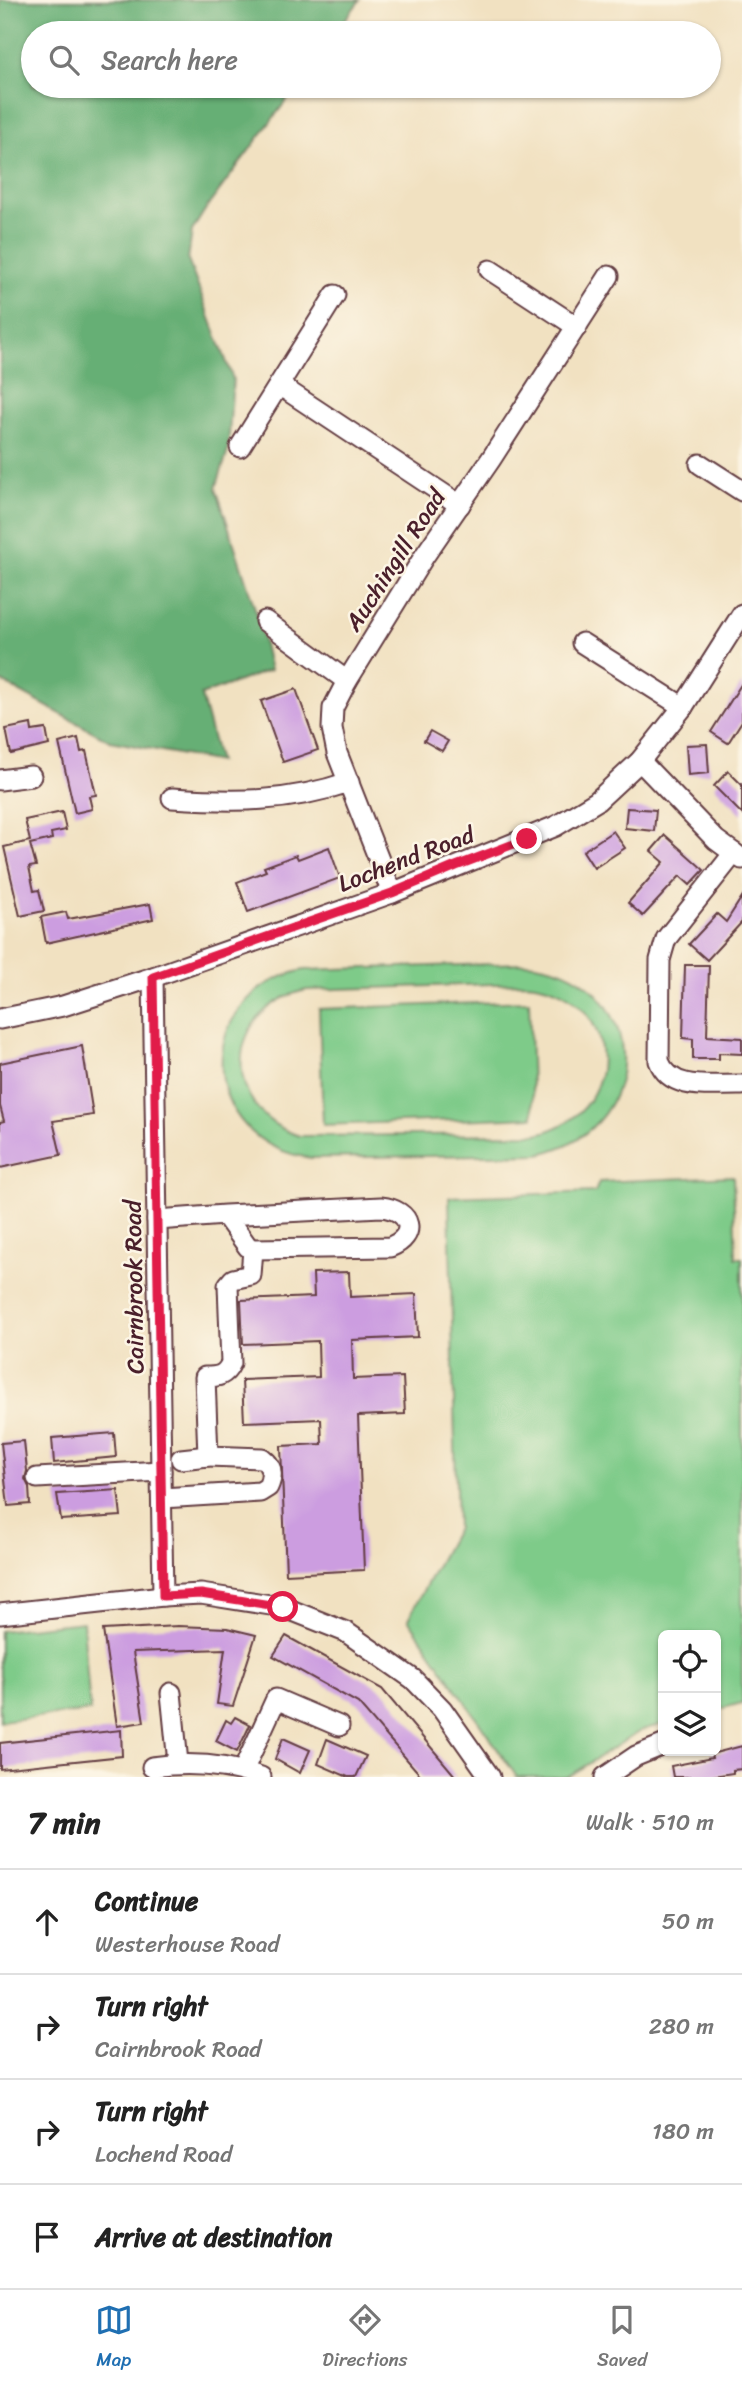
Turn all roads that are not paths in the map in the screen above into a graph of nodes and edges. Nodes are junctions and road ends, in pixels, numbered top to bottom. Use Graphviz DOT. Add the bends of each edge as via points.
graph roads {
  1 [pos="490,270"];
  2 [pos="609,276"];
  3 [pos="335,295"];
  4 [pos="577,327"];
  5 [pos="279,384"];
  6 [pos="240,447"];
  7 [pos="700,464"];
  8 [pos="742,491"];
  9 [pos="460,505"];
  10 [pos="742,616"];
  11 [pos="265,621"];
  12 [pos="582,643"];
  13 [pos="343,687"];
  14 [pos="683,708"];
  15 [pos="640,761"];
  16 [pos="31,776"];
  17 [pos="0,780"];
  18 [pos="349,782"];
  19 [pos="172,798"];
  20 [pos="738,856"];
  21 [pos="392,893"];
  22 [pos="153,977"];
  23 [pos="0,1018"];
  24 [pos="742,1084"];
  25 [pos="225,1215"];
  26 [pos="157,1220"];
  27 [pos="253,1249"];
  28 [pos="208,1456"];
  29 [pos="181,1459"];
  30 [pos="161,1471"];
  31 [pos="37,1478"];
  32 [pos="162,1498"];
  33 [pos="163,1596"];
  34 [pos="0,1614"];
  35 [pos="171,1693"];
  36 [pos="340,1726"];
  37 [pos="658,1747"];
  38 [pos="178,1763"];
  39 [pos="152,1766"];
  40 [pos="252,1774"];
  41 [pos="490,1777"];
  42 [pos="604,1777"];
  1 -- 4 [label="street"];
  2 -- 4 [label="street, Auchingill Road"];
  3 -- 5 [label="street"];
  4 -- 9 [label="street, Auchingill Road"];
  5 -- 6 [label="street"];
  5 -- 9 [label="street"];
  7 -- 8 [label="street"];
  9 -- 13 [label="street, Auchingill Road"];
  10 -- 14 [label="street, Lochend Road"];
  11 -- 13 [label="street"];
  12 -- 14 [label="street"];
  13 -- 18 [label="street, Auchingill Road" via="333,708 332,728"];
  14 -- 15 [label="street, Lochend Road"];
  15 -- 20 [label="street"];
  15 -- 21 [label="street, Lochend Road" via="614,788 556,826"];
  16 -- 17 [label="street"];
  18 -- 19 [label="street" via="315,794 234,802"];
  18 -- 21 [label="street, Auchingill Road"];
  20 -- 24 [label="street" via="666,939 660,960 659,1061 667,1076 682,1083"];
  21 -- 22 [label="street, Lochend Road"];
  22 -- 23 [label="street, Lochend Road" via="62,1006"];
  22 -- 26 [label="street, Cairnbrook Road"];
  25 -- 26 [label="street"];
  25 -- 27 [label="street"];
  25 -- 27 [label="street" via="395,1208 408,1222 405,1236 390,1247"];
  26 -- 30 [label="street, Cairnbrook Road"];
  27 -- 28 [label="street" via="251,1275 233,1279 229,1285 231,1363 219,1377 205,1377"];
  28 -- 29 [label="street"];
  28 -- 32 [label="street" via="262,1458 272,1472 268,1487 260,1492"];
  30 -- 31 [label="street"];
  30 -- 32 [label="street, Cairnbrook Road"];
  32 -- 33 [label="street, Cairnbrook Road"];
  33 -- 34 [label="street"];
  33 -- 41 [label="street" via="201,1594 283,1607 346,1632 413,1679 442,1709"];
  35 -- 38 [label="street"];
  36 -- 40 [label="street" via="276,1699"];
  37 -- 42 [label="street"];
  38 -- 39 [label="street"];
  38 -- 40 [label="street" via="220,1765"];
}
